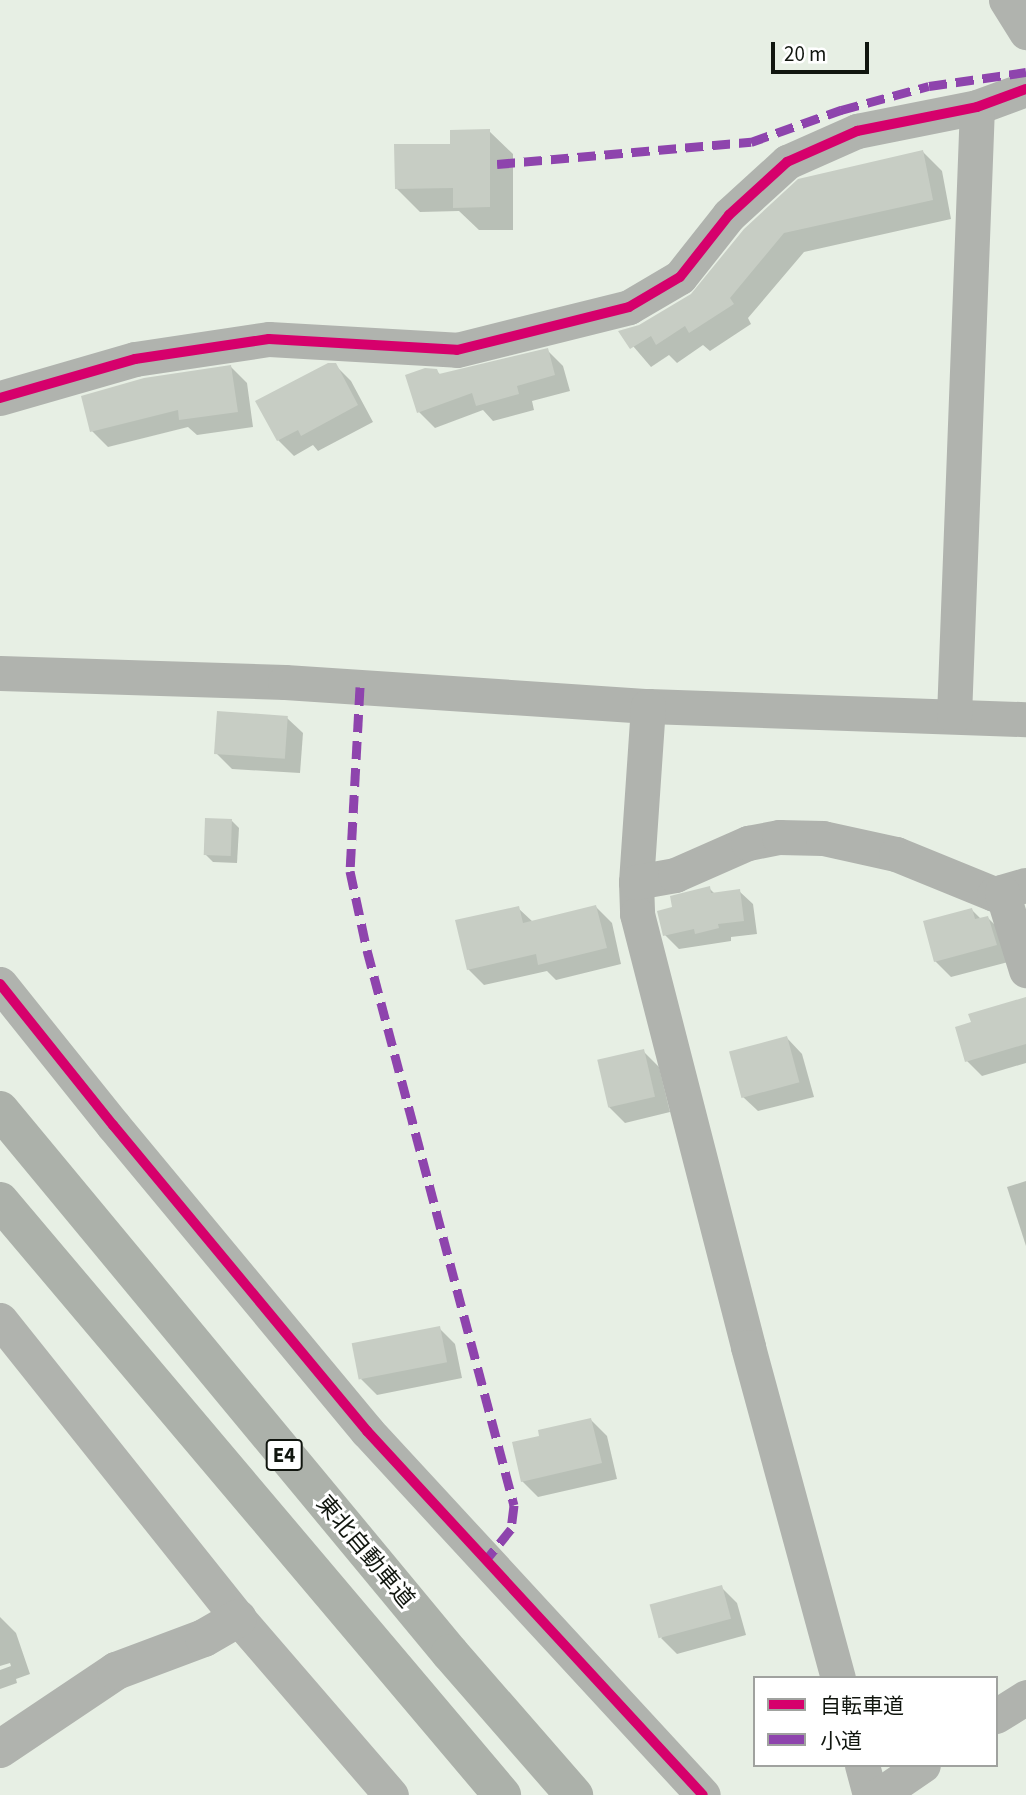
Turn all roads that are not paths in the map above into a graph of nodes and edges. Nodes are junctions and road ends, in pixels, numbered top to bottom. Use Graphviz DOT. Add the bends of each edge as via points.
graph roads {
  1 [pos="1006,0"];
  2 [pos="1026,32"];
  3 [pos="1026,89"];
  4 [pos="977,107"];
  5 [pos="0,398"];
  6 [pos="0,673"];
  7 [pos="648,706"];
  8 [pos="954,716"];
  9 [pos="1026,719"];
  10 [pos="636,882"];
  11 [pos="1014,888"];
  12 [pos="1026,970"];
  13 [pos="0,984"];
  14 [pos="0,1110"];
  15 [pos="0,1201"];
  16 [pos="0,1320"];
  17 [pos="238,1618"];
  18 [pos="837,1676"];
  19 [pos="1026,1697"];
  20 [pos="998,1715"];
  21 [pos="0,1749"];
  22 [pos="863,1767"];
  23 [pos="920,1767"];
  24 [pos="391,1795"];
  25 [pos="502,1795"];
  26 [pos="574,1795"];
  27 [pos="703,1795"];
  28 [pos="870,1795"];
  29 [pos="879,1795"];
  1 -- 2 [label="street"];
  3 -- 4 [label="street"];
  4 -- 5 [label="street" via="857,131 787,162 729,215 680,277 629,307 457,350 269,339 135,359"];
  4 -- 8 [label="street"];
  6 -- 7 [label="street" via="285,682"];
  7 -- 8 [label="street"];
  7 -- 10 [label="street"];
  8 -- 9 [label="street"];
  10 -- 11 [label="street" via="676,875 748,843 779,837 823,838 896,854 994,894"];
  10 -- 18 [label="street" via="637,914"];
  11 -- 12 [label="street"];
  13 -- 27 [label="street" via="367,1431"];
  14 -- 26 [label="highway, 東北自動車道 / E4" via="406,1600"];
  15 -- 25 [label="highway, E4"];
  16 -- 17 [label="street"];
  17 -- 21 [label="street" via="204,1638 116,1671"];
  17 -- 24 [label="street"];
  19 -- 20 [label="street"];
  22 -- 28 [label="street"];
  23 -- 29 [label="street"];
}
